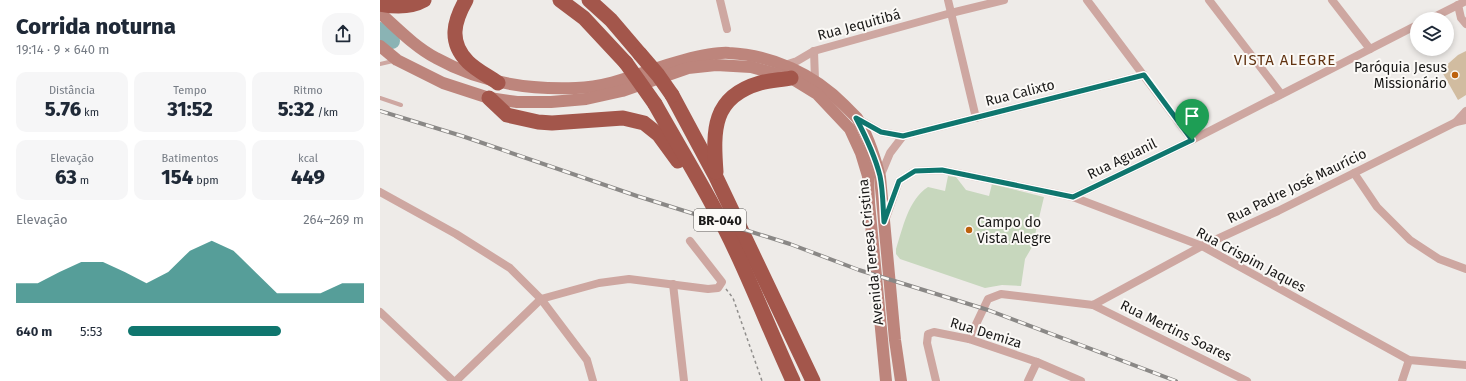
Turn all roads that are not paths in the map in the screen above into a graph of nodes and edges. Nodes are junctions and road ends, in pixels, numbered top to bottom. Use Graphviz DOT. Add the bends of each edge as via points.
graph roads {
  1 [pos="424,0"];
  2 [pos="466,0"];
  3 [pos="547,0"];
  4 [pos="560,0"];
  5 [pos="588,0"];
  6 [pos="720,0"];
  7 [pos="948,0"];
  8 [pos="1004,0"];
  9 [pos="1087,0"];
  10 [pos="1209,0"];
  11 [pos="1332,0"];
  12 [pos="1460,2"];
  13 [pos="409,3"];
  14 [pos="380,4"];
  15 [pos="1466,10"];
  16 [pos="1442,12"];
  17 [pos="380,13"];
  18 [pos="951,13"];
  19 [pos="584,18"];
  20 [pos="1466,24"];
  21 [pos="727,29"];
  22 [pos="1410,29"];
  23 [pos="380,46"];
  24 [pos="1370,49"];
  25 [pos="814,51"];
  26 [pos="397,60"];
  27 [pos="380,64"];
  28 [pos="788,71"];
  29 [pos="1144,75"];
  30 [pos="815,80"];
  31 [pos="498,83"];
  32 [pos="1281,94"];
  33 [pos="380,98"];
  34 [pos="489,98"];
  35 [pos="401,105"];
  36 [pos="1466,111"];
  37 [pos="856,118"];
  38 [pos="976,118"];
  39 [pos="1466,120"];
  40 [pos="1456,122"];
  41 [pos="903,136"];
  42 [pos="1192,140"];
  43 [pos="1354,173"];
  44 [pos="716,177"];
  45 [pos="880,177"];
  46 [pos="380,192"];
  47 [pos="1073,197"];
  48 [pos="716,212"];
  49 [pos="884,222"];
  50 [pos="690,241"];
  51 [pos="1202,246"];
  52 [pos="1466,269"];
  53 [pos="673,284"];
  54 [pos="541,298"];
  55 [pos="1093,305"];
  56 [pos="380,312"];
  57 [pos="969,339"];
  58 [pos="1409,360"];
  59 [pos="1037,362"];
  60 [pos="1466,365"];
  61 [pos="454,381"];
  62 [pos="593,381"];
  63 [pos="684,381"];
  64 [pos="793,381"];
  65 [pos="813,381"];
  66 [pos="886,381"];
  67 [pos="901,381"];
  68 [pos="936,381"];
  69 [pos="1028,381"];
  70 [pos="1081,381"];
  71 [pos="1247,381"];
  72 [pos="1402,381"];
  1 -- 13 [label="highway"];
  2 -- 31 [label="highway" via="456,23 454,36 458,49 468,62"];
  3 -- 19 [label="highway"];
  4 -- 19 [label="highway, BR-040"];
  5 -- 44 [label="highway, BR-040, bridge" via="611,20 658,75 672,95"];
  6 -- 21 [label="street"];
  7 -- 18 [label="street"];
  8 -- 18 [label="street, Rua Jequitibá"];
  9 -- 29 [label="street"];
  10 -- 32 [label="street"];
  11 -- 24 [label="street"];
  12 -- 15 [label="street"];
  12 -- 16 [label="street"];
  12 -- 20 [label="street" via="1461,18"];
  13 -- 14 [label="highway" via="395,7"];
  17 -- 31 [label="main road, Avenida Teresa Cristina" via="435,58"];
  18 -- 25 [label="street, Rua Jequitibá"];
  18 -- 38 [label="street"];
  19 -- 48 [label="highway, BR-040, bridge" via="626,63 655,104"];
  22 -- 24 [label="street, Rua Aguanil"];
  23 -- 26 [label="main road, Avenida Teresa Cristina"];
  24 -- 32 [label="street, Rua Aguanil"];
  25 -- 28 [label="street, Rua Jequitibá"];
  25 -- 30 [label="street, Rua Jequitibá"];
  26 -- 27 [label="lane"];
  26 -- 34 [label="main road, Avenida Teresa Cristina" via="443,83"];
  28 -- 30 [label="main road, Avenida Teresa Cristina" via="802,72"];
  28 -- 31 [label="main road, Avenida Teresa Cristina" via="754,56 727,52 684,60 616,82 578,88 542,88"];
  28 -- 34 [label="main road, Avenida Teresa Cristina" via="716,65 688,68 622,91 586,99 517,102"];
  28 -- 44 [label="highway" via="740,91 726,103 718,120 715,135"];
  28 -- 66 [label="main road, Avenida Teresa Cristina" via="817,94 850,129 863,160 868,176"];
  29 -- 38 [label="street, Rua Calixto"];
  29 -- 42 [label="street"];
  30 -- 37 [label="main road, Avenida Teresa Cristina" via="836,96"];
  32 -- 42 [label="street, Rua Aguanil"];
  33 -- 35 [label="lane"];
  34 -- 48 [label="highway" via="507,115 538,122 623,118 644,123 659,135"];
  36 -- 40 [label="street, Rua Padre José Maurício"];
  37 -- 41 [label="street, Rua Calixto" via="881,132"];
  37 -- 45 [label="main road, Avenida Teresa Cristina" via="873,154"];
  38 -- 41 [label="street, Rua Calixto"];
  39 -- 40 [label="street, Rua Padre José Maurício"];
  40 -- 43 [label="street, Rua Padre José Maurício"];
  41 -- 45 [label="street" via="890,153"];
  42 -- 47 [label="street, Rua Aguanil"];
  43 -- 51 [label="street, Rua Padre José Maurício"];
  43 -- 52 [label="street" via="1377,207 1410,240 1439,259"];
  44 -- 65 [label="highway, BR-040"];
  45 -- 49 [label="main road, Avenida Teresa Cristina"];
  46 -- 54 [label="street" via="456,234 510,268"];
  47 -- 49 [label="street, Rua Crispim Jaques" via="942,170 915,171 899,181"];
  47 -- 51 [label="street, Rua Crispim Jaques"];
  48 -- 64 [label="highway, BR-040"];
  49 -- 67 [label="main road, Avenida Teresa Cristina"];
  50 -- 53 [label="street" via="722,282 718,288 708,289"];
  51 -- 55 [label="street, Rua Padre José Maurício"];
  51 -- 58 [label="street, Rua Crispim Jaques"];
  53 -- 54 [label="street" via="629,279 599,283"];
  53 -- 63 [label="street"];
  54 -- 61 [label="street"];
  54 -- 62 [label="street" via="587,360"];
  55 -- 57 [label="street" via="1001,294 988,299"];
  55 -- 71 [label="street, Rua Mertins Soares"];
  56 -- 61 [label="street"];
  57 -- 59 [label="street, Rua Demiza"];
  57 -- 68 [label="street, Rua Demiza" via="934,332 928,334 927,343"];
  58 -- 60 [label="street, Rua Crispim Jaques"];
  58 -- 72 [label="street"];
  59 -- 69 [label="street"];
  59 -- 70 [label="street, Rua Demiza"];
}
